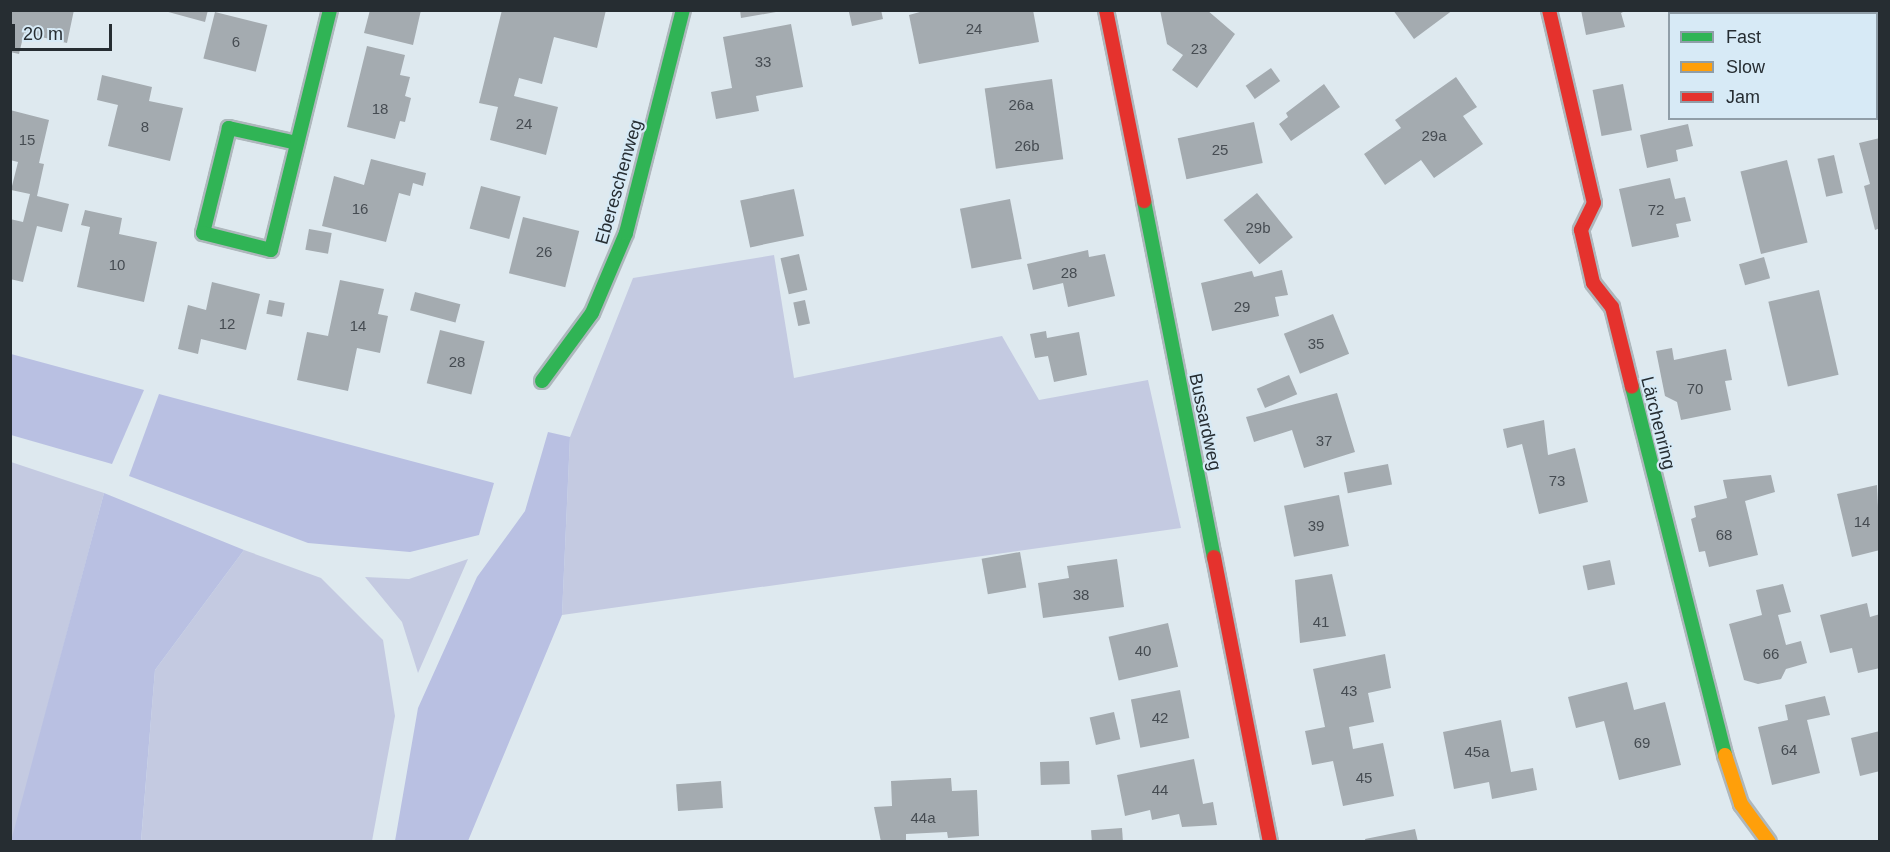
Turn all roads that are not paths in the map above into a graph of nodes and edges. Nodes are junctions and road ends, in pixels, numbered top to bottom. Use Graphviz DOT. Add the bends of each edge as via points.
graph roads {
  1 [pos="330,10"];
  2 [pos="683,10"];
  3 [pos="1106,10"];
  4 [pos="1548,10"];
  5 [pos="297,143"];
  6 [pos="542,381"];
  7 [pos="1270,842"];
  8 [pos="1769,842"];
  1 -- 5 [label="street"];
  2 -- 6 [label="street, Ebereschenweg" via="626,233 592,313"];
  3 -- 7 [label="street, Bussardweg"];
  4 -- 8 [label="street, Lärchenring" via="1594,203 1581,230 1593,284 1612,307 1722,747 1741,804"];
  5 -- 5 [label="street" via="229,128 203,233 271,250"];
}
